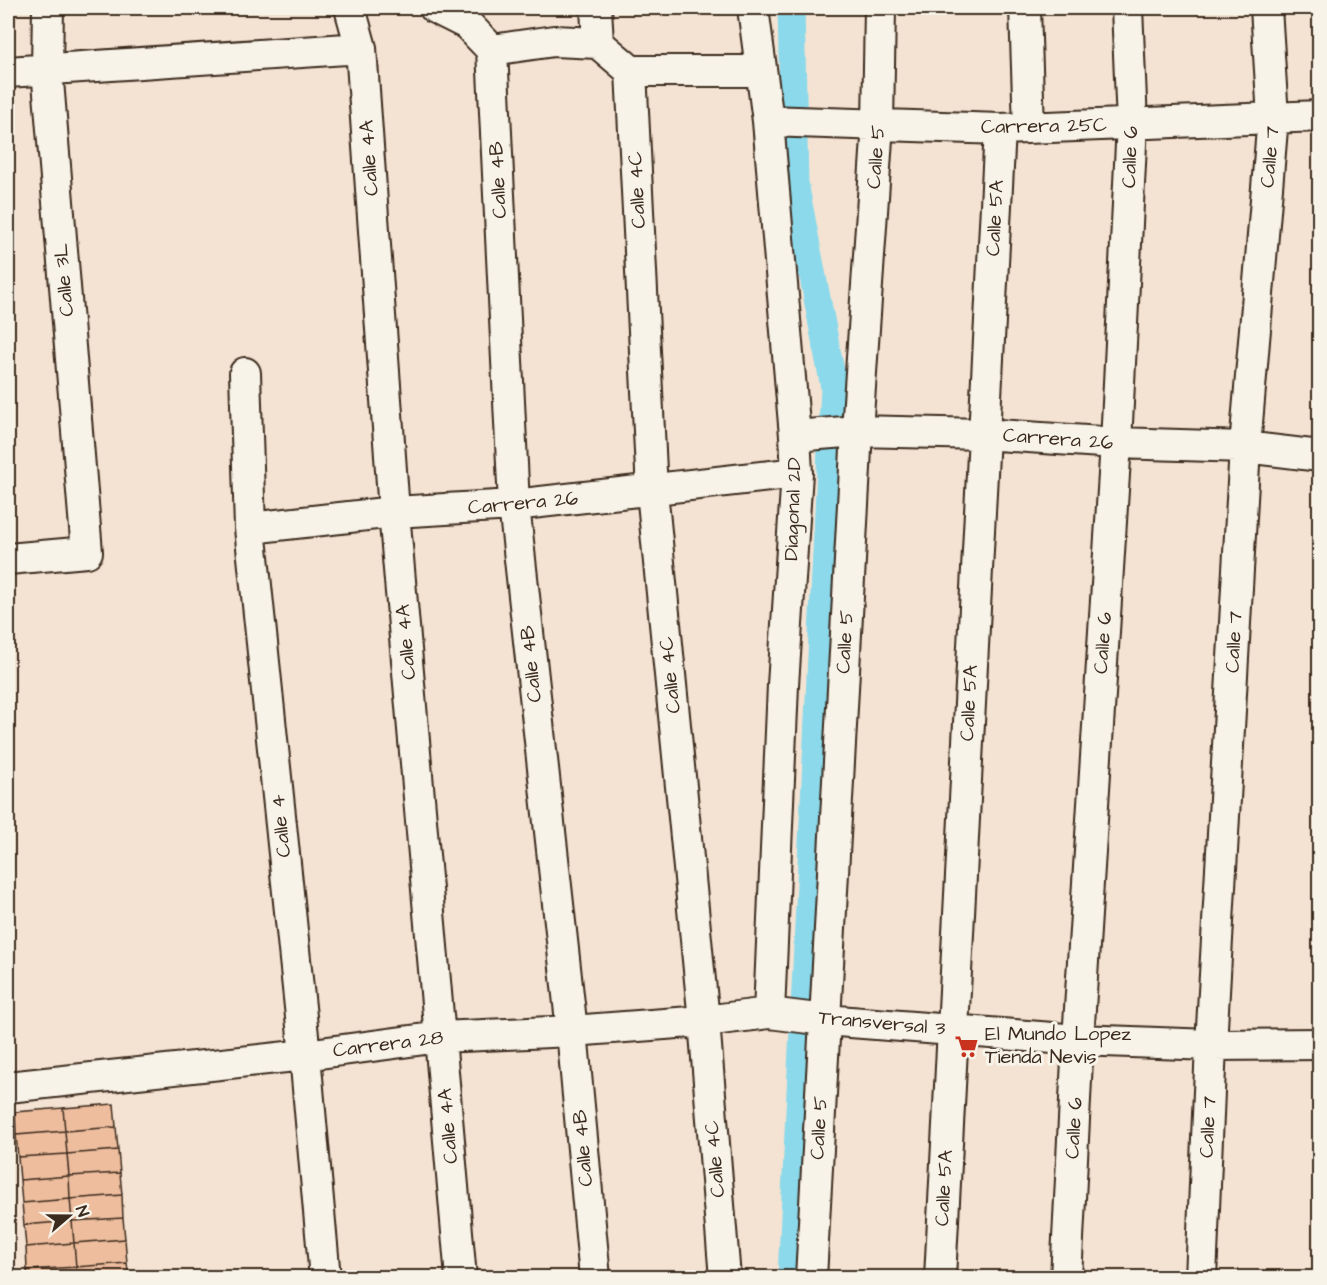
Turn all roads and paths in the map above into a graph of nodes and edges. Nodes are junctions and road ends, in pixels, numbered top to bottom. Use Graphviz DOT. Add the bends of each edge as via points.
graph roads {
  1 [pos="48,8"];
  2 [pos="350,8"];
  3 [pos="435,8"];
  4 [pos="596,8"];
  5 [pos="753,8"];
  6 [pos="880,8"];
  7 [pos="1025,8"];
  8 [pos="1127,8"];
  9 [pos="1266,8"];
  10 [pos="467,16"];
  11 [pos="598,43"];
  12 [pos="361,48"];
  13 [pos="492,50"];
  14 [pos="47,69"];
  15 [pos="631,71"];
  16 [pos="761,71"];
  17 [pos="8,72"];
  18 [pos="1320,116"];
  19 [pos="1273,117"];
  20 [pos="768,121"];
  21 [pos="878,124"];
  22 [pos="1132,124"];
  23 [pos="1014,129"];
  24 [pos="245,373"];
  25 [pos="829,434"];
  26 [pos="983,434"];
  27 [pos="1116,443"];
  28 [pos="1245,447"];
  29 [pos="1320,456"];
  30 [pos="797,473"];
  31 [pos="652,490"];
  32 [pos="514,505"];
  33 [pos="394,512"];
  34 [pos="250,528"];
  35 [pos="8,559"];
  36 [pos="799,1016"];
  37 [pos="704,1021"];
  38 [pos="951,1029"];
  39 [pos="572,1031"];
  40 [pos="440,1037"];
  41 [pos="1078,1040"];
  42 [pos="1320,1044"];
  43 [pos="1211,1045"];
  44 [pos="305,1055"];
  45 [pos="8,1087"];
  46 [pos="325,1278"];
  47 [pos="461,1278"];
  48 [pos="595,1278"];
  49 [pos="725,1278"];
  50 [pos="811,1278"];
  51 [pos="940,1278"];
  52 [pos="1066,1278"];
  53 [pos="1201,1278"];
  1 -- 14 [label="street, Calle 3L"];
  2 -- 12 [label="street, Calle 4A"];
  3 -- 10 [label="street"];
  4 -- 11 [label="street"];
  5 -- 16 [label="street, Diagonal 2D"];
  6 -- 21 [label="street, Calle 5"];
  7 -- 23 [label="street, Calle 5A"];
  8 -- 22 [label="street, Calle 6"];
  9 -- 19 [label="street, Calle 7"];
  10 -- 13 [label="street"];
  11 -- 13 [label="street" via="554,41"];
  11 -- 15 [label="street"];
  12 -- 14 [label="street"];
  12 -- 33 [label="street, Calle 4A"];
  13 -- 32 [label="street, Calle 4B"];
  14 -- 17 [label="street"];
  14 -- 35 [label="street, Calle 3L" via="87,552"];
  15 -- 16 [label="street"];
  15 -- 31 [label="street, Calle 4C"];
  16 -- 20 [label="street, Diagonal 2D"];
  18 -- 19 [label="street, Carrera 25C"];
  19 -- 22 [label="street, Carrera 25C"];
  19 -- 28 [label="street, Calle 7"];
  20 -- 21 [label="street, Carrera 25C"];
  20 -- 25 [label="street, Diagonal 2D"];
  21 -- 23 [label="street, Carrera 25C"];
  21 -- 25 [label="street, Calle 5"];
  22 -- 23 [label="street, Carrera 25C"];
  22 -- 27 [label="street, Calle 6"];
  23 -- 26 [label="street, Calle 5A"];
  24 -- 34 [label="street, Calle 4"];
  25 -- 26 [label="street, Carrera 26"];
  25 -- 30 [label="street, Diagonal 2D"];
  25 -- 36 [label="street, Calle 5"];
  26 -- 27 [label="street, Carrera 26"];
  26 -- 38 [label="street, Calle 5A"];
  27 -- 28 [label="street, Carrera 26"];
  27 -- 41 [label="street, Calle 6"];
  28 -- 29 [label="street, Carrera 26"];
  28 -- 43 [label="street, Calle 7"];
  30 -- 31 [label="street, Carrera 26"];
  30 -- 36 [label="street, Diagonal 2D" via="783,685"];
  31 -- 32 [label="street, Carrera 26"];
  31 -- 37 [label="street, Calle 4C"];
  32 -- 33 [label="street, Carrera 26"];
  32 -- 39 [label="street, Calle 4B"];
  33 -- 34 [label="street, Carrera 26"];
  33 -- 40 [label="street, Calle 4A"];
  34 -- 44 [label="street, Calle 4"];
  36 -- 37 [label="street, Carrera 28"];
  36 -- 38 [label="street, Transversal 3"];
  36 -- 50 [label="street, Calle 5"];
  37 -- 39 [label="street, Carrera 28"];
  37 -- 49 [label="street, Calle 4C"];
  38 -- 41 [label="street, Transversal 3"];
  38 -- 51 [label="street, Calle 5A"];
  39 -- 40 [label="street, Carrera 28"];
  39 -- 48 [label="street, Calle 4B"];
  40 -- 44 [label="street, Carrera 28"];
  40 -- 47 [label="street, Calle 4A"];
  41 -- 43 [label="street, Transversal 3"];
  41 -- 52 [label="street, Calle 6"];
  42 -- 43 [label="street, Transversal 3"];
  43 -- 53 [label="street, Calle 7"];
  44 -- 45 [label="street, Carrera 28"];
  44 -- 46 [label="street, Calle 4"];
}
